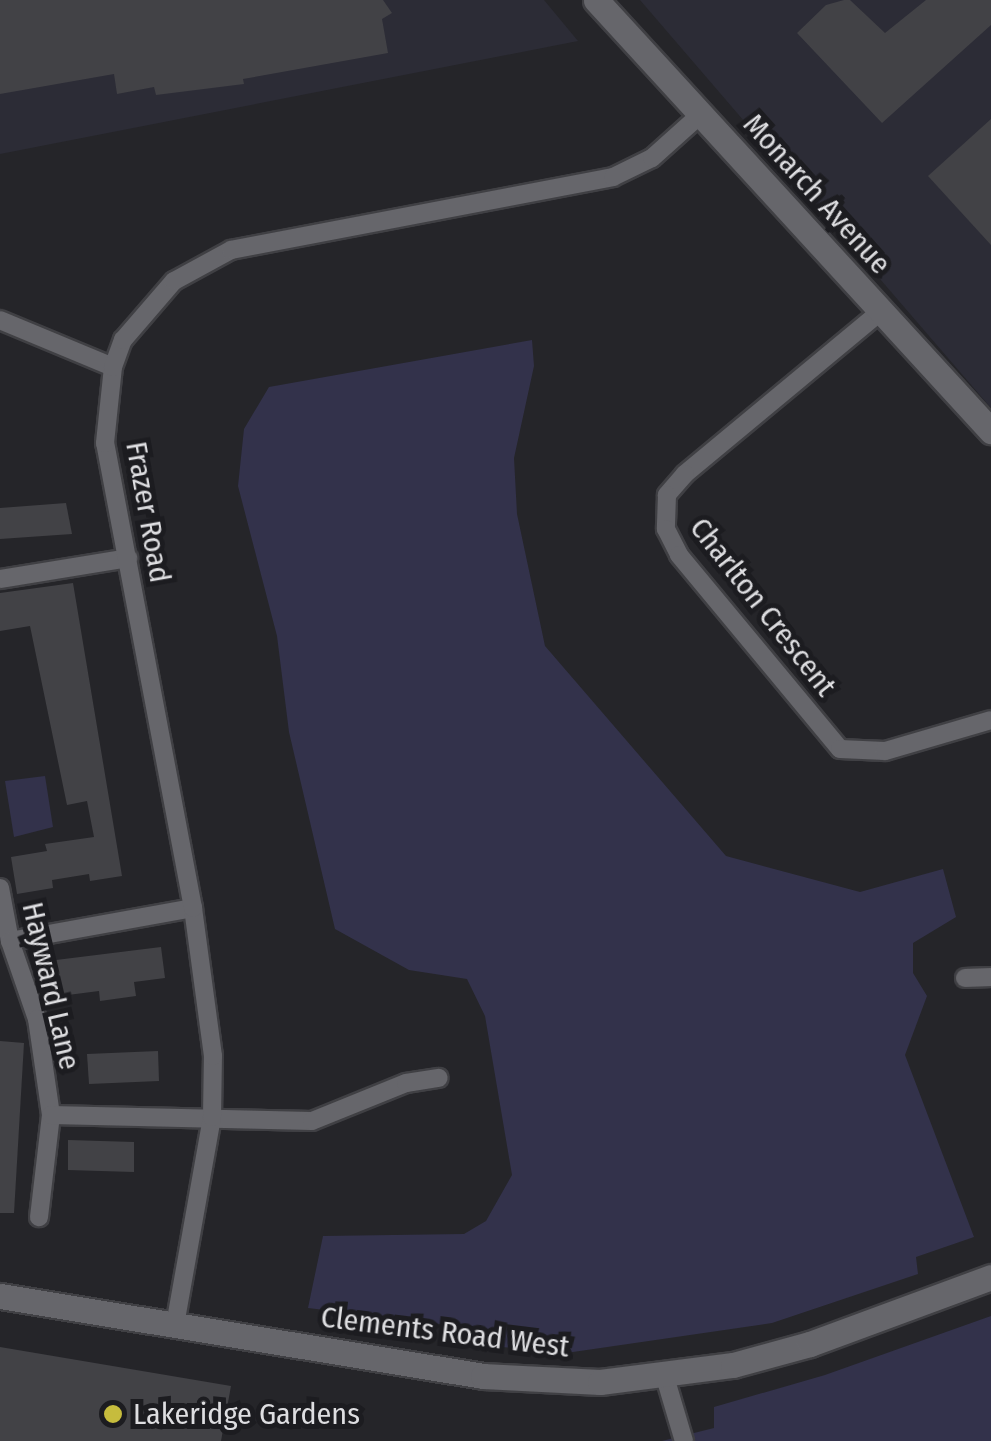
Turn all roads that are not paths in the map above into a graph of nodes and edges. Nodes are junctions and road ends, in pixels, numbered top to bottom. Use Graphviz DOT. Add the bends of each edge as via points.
graph roads {
  1 [pos="596,0"];
  2 [pos="700,115"];
  3 [pos="880,312"];
  4 [pos="0,320"];
  5 [pos="114,367"];
  6 [pos="991,432"];
  7 [pos="128,558"];
  8 [pos="0,579"];
  9 [pos="991,720"];
  10 [pos="0,888"];
  11 [pos="193,908"];
  12 [pos="10,941"];
  13 [pos="991,977"];
  14 [pos="966,978"];
  15 [pos="438,1078"];
  16 [pos="50,1115"];
  17 [pos="212,1118"];
  18 [pos="39,1217"];
  19 [pos="991,1276"];
  20 [pos="0,1296"];
  21 [pos="174,1325"];
  22 [pos="666,1377"];
  23 [pos="684,1441"];
  1 -- 2 [label="street, Monarch Avenue"];
  2 -- 3 [label="street, Monarch Avenue"];
  2 -- 5 [label="street, Frazer Road" via="652,158 613,177 231,250 174,281 123,340"];
  3 -- 6 [label="street, Monarch Avenue"];
  3 -- 9 [label="street, Charlton Crescent" via="685,474 668,495 666,529 679,554 840,750 885,751"];
  4 -- 5 [label="street"];
  5 -- 7 [label="street, Frazer Road" via="105,443"];
  7 -- 8 [label="street"];
  7 -- 11 [label="street, Frazer Road"];
  10 -- 12 [label="street, Hayward Lane"];
  11 -- 12 [label="street"];
  11 -- 17 [label="street, Frazer Road" via="213,1056"];
  12 -- 16 [label="street, Hayward Lane" via="36,1020"];
  13 -- 14 [label="street"];
  15 -- 17 [label="street" via="406,1083 312,1121"];
  16 -- 17 [label="street"];
  16 -- 18 [label="street, Hayward Lane"];
  17 -- 21 [label="street, Frazer Road"];
  19 -- 22 [label="street, Clements Road West" via="810,1344"];
  20 -- 21 [label="street, Clements Road West"];
  21 -- 22 [label="street, Clements Road West" via="483,1376 600,1382"];
  22 -- 23 [label="street"];
}
